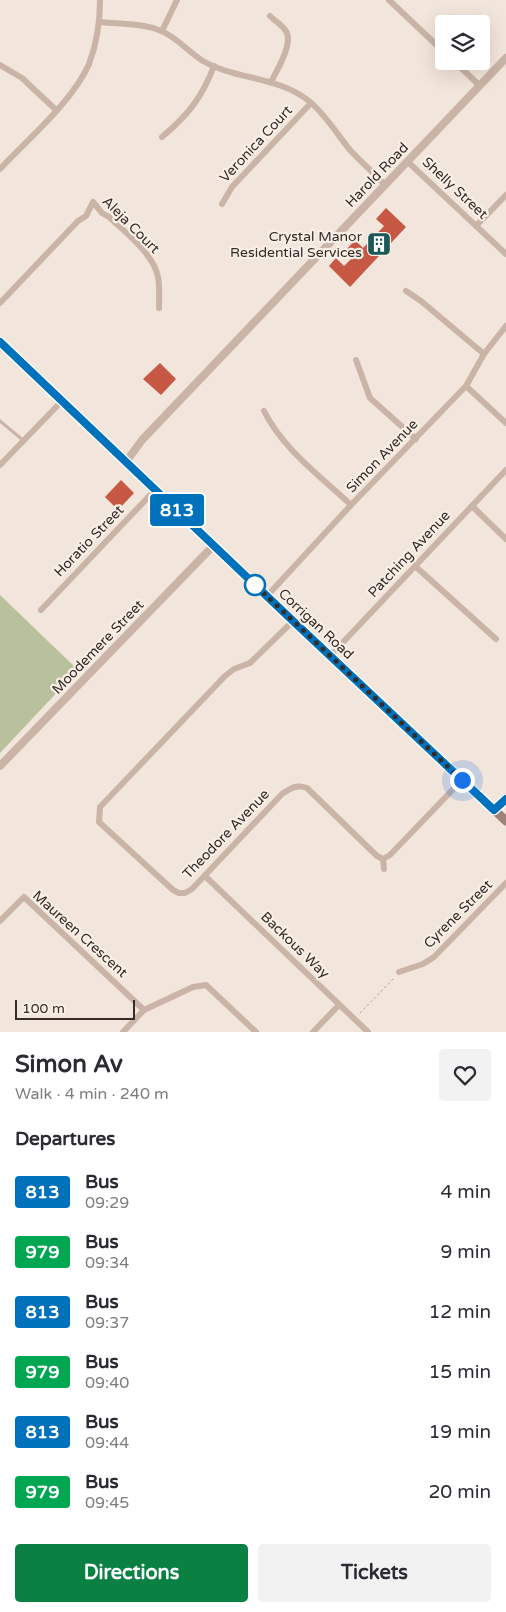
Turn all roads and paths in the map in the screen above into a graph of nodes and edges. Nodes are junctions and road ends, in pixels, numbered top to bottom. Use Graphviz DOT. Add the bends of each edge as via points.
graph roads {
  1 [pos="100,0"];
  2 [pos="177,0"];
  3 [pos="389,0"];
  4 [pos="270,16"];
  5 [pos="100,22"];
  6 [pos="162,31"];
  7 [pos="435,43"];
  8 [pos="506,58"];
  9 [pos="0,65"];
  10 [pos="214,66"];
  11 [pos="463,70"];
  12 [pos="271,82"];
  13 [pos="480,86"];
  14 [pos="311,103"];
  15 [pos="56,110"];
  16 [pos="162,137"];
  17 [pos="408,162"];
  18 [pos="0,169"];
  19 [pos="385,185"];
  20 [pos="506,196"];
  21 [pos="222,204"];
  22 [pos="476,226"];
  23 [pos="506,254"];
  24 [pos="406,291"];
  25 [pos="0,303"];
  26 [pos="159,308"];
  27 [pos="506,326"];
  28 [pos="0,342"];
  29 [pos="484,354"];
  30 [pos="356,360"];
  31 [pos="466,386"];
  32 [pos="62,401"];
  33 [pos="264,411"];
  34 [pos="0,420"];
  35 [pos="506,423"];
  36 [pos="416,439"];
  37 [pos="24,441"];
  38 [pos="123,459"];
  39 [pos="0,466"];
  40 [pos="506,470"];
  41 [pos="156,490"];
  42 [pos="351,505"];
  43 [pos="472,506"];
  44 [pos="506,539"];
  45 [pos="214,545"];
  46 [pos="415,566"];
  47 [pos="266,596"];
  48 [pos="41,610"];
  49 [pos="293,621"];
  50 [pos="496,640"];
  51 [pos="330,656"];
  52 [pos="0,766"];
  53 [pos="462,780"];
  54 [pos="506,798"];
  55 [pos="494,810"];
  56 [pos="506,821"];
  57 [pos="383,859"];
  58 [pos="384,869"];
  59 [pos="206,876"];
  60 [pos="506,884"];
  61 [pos="0,921"];
  62 [pos="398,972"];
  63 [pos="339,1005"];
  64 [pos="144,1010"];
  65 [pos="354,1019"];
  66 [pos="123,1032"];
  67 [pos="256,1032"];
  68 [pos="313,1032"];
  69 [pos="368,1032"];
  1 -- 5 [label="street"];
  2 -- 6 [label="street"];
  3 -- 7 [label="street"];
  4 -- 12 [label="street" via="286,32 288,39"];
  5 -- 6 [label="street"];
  5 -- 15 [label="street" via="88,66"];
  6 -- 10 [label="street"];
  8 -- 13 [label="street, Harold Road"];
  9 -- 15 [label="street" via="22,78"];
  10 -- 12 [label="street"];
  10 -- 16 [label="street" via="197,102"];
  11 -- 13 [label="street"];
  12 -- 14 [label="street"];
  13 -- 17 [label="street, Harold Road"];
  14 -- 19 [label="street"];
  14 -- 21 [label="street, Veronica Court" via="232,187"];
  15 -- 18 [label="street"];
  17 -- 19 [label="street, Harold Road"];
  17 -- 22 [label="street, Shelly Street"];
  19 -- 38 [label="street, Harold Road"];
  20 -- 22 [label="street"];
  22 -- 23 [label="street, Shelly Street"];
  24 -- 29 [label="street"];
  25 -- 26 [label="street, Aleja Court" via="86,216 93,202 146,253 158,276"];
  27 -- 29 [label="street, Simon Avenue"];
  28 -- 32 [label="main road, Corrigan Road"];
  29 -- 31 [label="street, Simon Avenue"];
  30 -- 36 [label="street" via="370,398"];
  31 -- 35 [label="street"];
  31 -- 36 [label="street, Simon Avenue"];
  32 -- 37 [label="street"];
  32 -- 38 [label="main road, Corrigan Road"];
  33 -- 42 [label="street" via="290,448"];
  34 -- 37 [label="lane"];
  36 -- 42 [label="street, Simon Avenue"];
  37 -- 39 [label="street"];
  38 -- 41 [label="main road, Corrigan Road"];
  40 -- 43 [label="street, Patching Avenue"];
  41 -- 45 [label="main road, Corrigan Road"];
  41 -- 48 [label="street, Horatio Street"];
  42 -- 47 [label="street, Simon Avenue"];
  43 -- 44 [label="street"];
  43 -- 46 [label="street, Patching Avenue"];
  45 -- 47 [label="main road, Corrigan Road"];
  45 -- 52 [label="street, Moodemere Street"];
  46 -- 50 [label="street"];
  46 -- 51 [label="street, Patching Avenue"];
  47 -- 49 [label="main road, Corrigan Road"];
  49 -- 51 [label="main road, Corrigan Road"];
  49 -- 59 [label="street, Theodore Avenue" via="250,663 225,676 100,807 99,822 173,890 185,893"];
  51 -- 53 [label="main road, Corrigan Road"];
  53 -- 55 [label="main road, Corrigan Road"];
  53 -- 57 [label="street"];
  54 -- 55 [label="main road"];
  55 -- 56 [label="main road, Corrigan Road"];
  57 -- 58 [label="street"];
  57 -- 59 [label="street, Theodore Avenue" via="307,788 299,786 282,794"];
  59 -- 63 [label="street, Backous Way"];
  60 -- 62 [label="street, Cyrene Street" via="434,957"];
  61 -- 64 [label="street, Maureen Crescent" via="24,897"];
  62 -- 65 [label="path"];
  63 -- 65 [label="street, Backous Way"];
  63 -- 68 [label="street"];
  64 -- 66 [label="street"];
  64 -- 67 [label="street" via="193,986 206,985"];
  65 -- 69 [label="street, Backous Way"];
}
